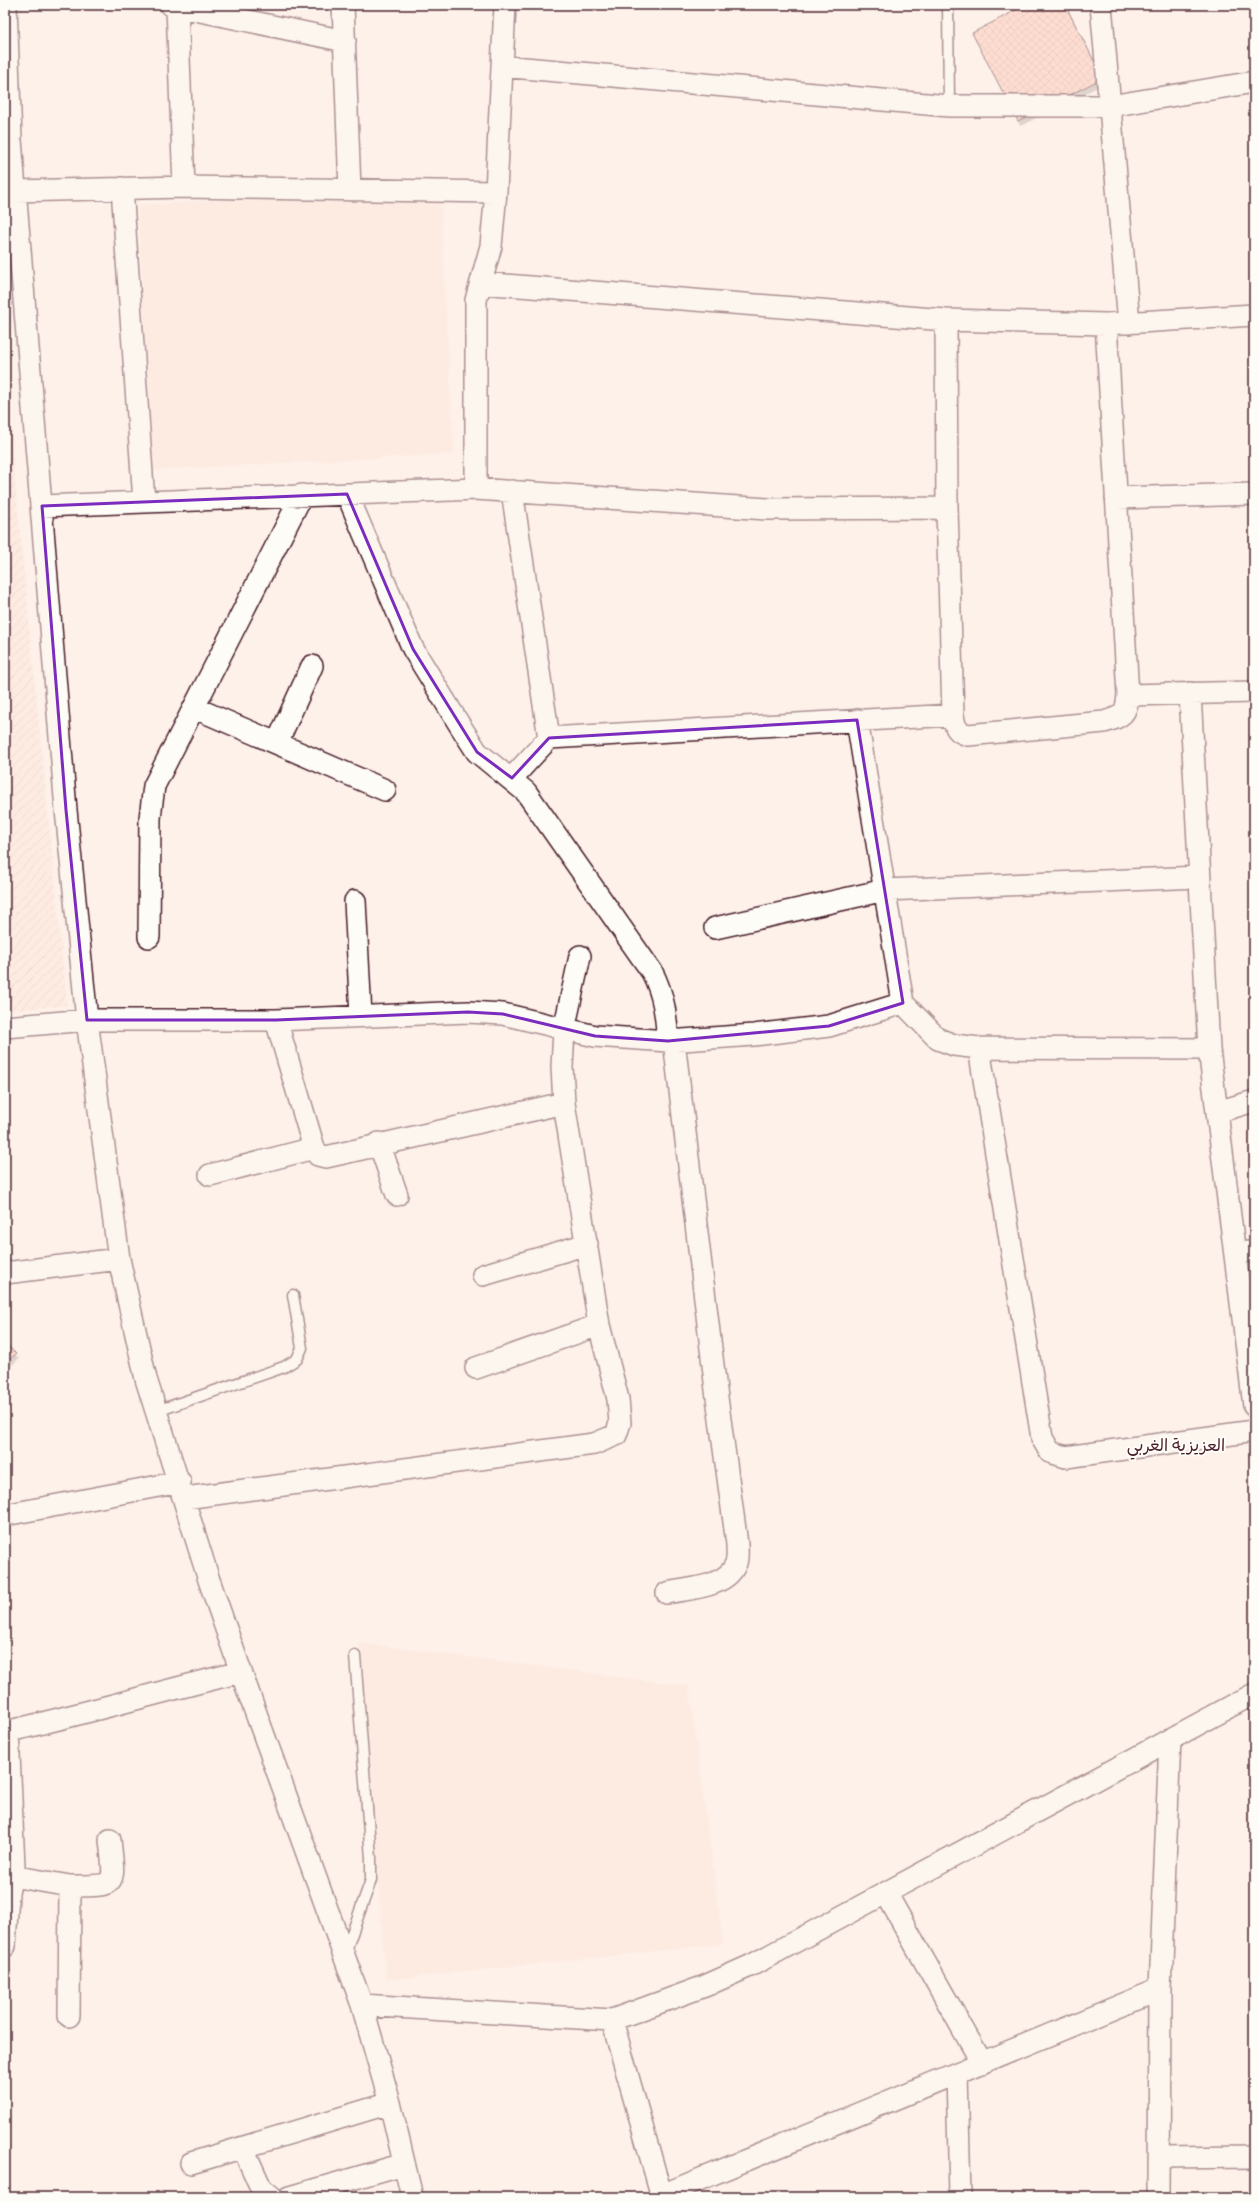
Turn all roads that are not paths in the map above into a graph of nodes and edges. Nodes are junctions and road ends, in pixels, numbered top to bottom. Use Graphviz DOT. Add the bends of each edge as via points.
graph roads {
  1 [pos="6,5"];
  2 [pos="343,5"];
  3 [pos="505,5"];
  4 [pos="948,5"];
  5 [pos="1101,5"];
  6 [pos="174,6"];
  7 [pos="344,41"];
  8 [pos="502,66"];
  9 [pos="1254,82"];
  10 [pos="948,106"];
  11 [pos="1110,106"];
  12 [pos="8,142"];
  13 [pos="184,186"];
  14 [pos="122,188"];
  15 [pos="350,190"];
  16 [pos="15,192"];
  17 [pos="496,192"];
  18 [pos="481,283"];
  19 [pos="1254,315"];
  20 [pos="946,320"];
  21 [pos="1129,323"];
  22 [pos="1106,324"];
  23 [pos="476,489"];
  24 [pos="512,491"];
  25 [pos="347,494"];
  26 [pos="1254,494"];
  27 [pos="302,496"];
  28 [pos="1116,498"];
  29 [pos="144,502"];
  30 [pos="42,506"];
  31 [pos="947,508"];
  32 [pos="312,666"];
  33 [pos="1254,692"];
  34 [pos="1190,693"];
  35 [pos="1128,695"];
  36 [pos="195,708"];
  37 [pos="953,714"];
  38 [pos="857,720"];
  39 [pos="549,738"];
  40 [pos="277,743"];
  41 [pos="512,778"];
  42 [pos="385,790"];
  43 [pos="1200,877"];
  44 [pos="885,890"];
  45 [pos="355,901"];
  46 [pos="715,928"];
  47 [pos="148,937"];
  48 [pos="580,956"];
  49 [pos="903,1003"];
  50 [pos="361,1016"];
  51 [pos="87,1020"];
  52 [pos="276,1020"];
  53 [pos="5,1027"];
  54 [pos="564,1030"];
  55 [pos="671,1041"];
  56 [pos="979,1048"];
  57 [pos="1209,1050"];
  58 [pos="1254,1101"];
  59 [pos="564,1103"];
  60 [pos="1217,1112"];
  61 [pos="379,1143"];
  62 [pos="314,1148"];
  63 [pos="210,1175"];
  64 [pos="397,1195"];
  65 [pos="587,1244"];
  66 [pos="1244,1253"];
  67 [pos="119,1259"];
  68 [pos="5,1273"];
  69 [pos="483,1275"];
  70 [pos="293,1295"];
  71 [pos="599,1326"];
  72 [pos="476,1368"];
  73 [pos="1254,1406"];
  74 [pos="157,1411"];
  75 [pos="1254,1431"];
  76 [pos="182,1490"];
  77 [pos="5,1515"];
  78 [pos="667,1593"];
  79 [pos="355,1656"];
  80 [pos="241,1672"];
  81 [pos="1254,1694"];
  82 [pos="7,1731"];
  83 [pos="1170,1738"];
  84 [pos="110,1840"];
  85 [pos="12,1876"];
  86 [pos="70,1886"];
  87 [pos="886,1893"];
  88 [pos="5,1946"];
  89 [pos="344,1955"];
  90 [pos="1160,1989"];
  91 [pos="362,2005"];
  92 [pos="69,2016"];
  93 [pos="612,2020"];
  94 [pos="982,2063"];
  95 [pos="957,2073"];
  96 [pos="390,2103"];
  97 [pos="243,2148"];
  98 [pos="1254,2157"];
  99 [pos="1160,2158"];
  100 [pos="191,2163"];
  101 [pos="404,2164"];
  102 [pos="662,2196"];
  103 [pos="272,2197"];
  104 [pos="289,2197"];
  105 [pos="412,2197"];
  106 [pos="960,2197"];
  107 [pos="1159,2197"];
  1 -- 12 [label="street"];
  2 -- 7 [label="street"];
  3 -- 8 [label="street"];
  4 -- 10 [label="lane"];
  5 -- 11 [label="street"];
  6 -- 7 [label="street"];
  6 -- 13 [label="street"];
  7 -- 15 [label="street"];
  8 -- 10 [label="street"];
  8 -- 17 [label="street"];
  9 -- 11 [label="street"];
  10 -- 11 [label="street"];
  11 -- 21 [label="street"];
  12 -- 16 [label="street"];
  13 -- 14 [label="street"];
  13 -- 15 [label="street"];
  14 -- 16 [label="street"];
  14 -- 29 [label="street"];
  15 -- 17 [label="street"];
  16 -- 30 [label="street"];
  17 -- 18 [label="street" via="491,246"];
  18 -- 20 [label="street"];
  18 -- 23 [label="street" via="476,300"];
  19 -- 21 [label="street"];
  20 -- 22 [label="street"];
  20 -- 31 [label="street"];
  21 -- 22 [label="street"];
  22 -- 28 [label="street"];
  23 -- 24 [label="street"];
  23 -- 25 [label="street"];
  24 -- 31 [label="street" via="767,509"];
  24 -- 39 [label="street"];
  25 -- 27 [label="street"];
  25 -- 41 [label="street" via="413,649 477,752"];
  26 -- 28 [label="street"];
  27 -- 29 [label="street"];
  27 -- 36 [label="street"];
  28 -- 35 [label="street"];
  29 -- 30 [label="street"];
  30 -- 51 [label="street" via="66,810"];
  31 -- 37 [label="street"];
  32 -- 40 [label="street"];
  33 -- 34 [label="street"];
  34 -- 35 [label="street"];
  34 -- 43 [label="street"];
  35 -- 37 [label="street" via="1127,709 1123,715 1104,722 968,735 960,733 955,728"];
  36 -- 40 [label="street"];
  36 -- 47 [label="street" via="154,786 150,818"];
  37 -- 38 [label="street"];
  38 -- 39 [label="street"];
  38 -- 44 [label="street"];
  39 -- 41 [label="street"];
  40 -- 42 [label="street"];
  41 -- 55 [label="street" via="526,792 652,972 666,1008"];
  43 -- 44 [label="street"];
  43 -- 57 [label="street"];
  44 -- 46 [label="street"];
  44 -- 49 [label="street"];
  45 -- 50 [label="street"];
  48 -- 54 [label="street"];
  49 -- 55 [label="street" via="829,1026"];
  49 -- 56 [label="street" via="938,1039 954,1045"];
  50 -- 52 [label="street"];
  50 -- 54 [label="street" via="468,1012 503,1014"];
  51 -- 52 [label="street"];
  51 -- 53 [label="street"];
  51 -- 67 [label="street"];
  52 -- 62 [label="street"];
  54 -- 55 [label="street" via="595,1036"];
  54 -- 59 [label="street"];
  55 -- 78 [label="street" via="737,1544 737,1562 729,1576 716,1582"];
  56 -- 57 [label="street"];
  56 -- 75 [label="street" via="1042,1438 1050,1452 1066,1457"];
  57 -- 60 [label="street"];
  58 -- 60 [label="street"];
  59 -- 61 [label="street"];
  59 -- 65 [label="street"];
  60 -- 66 [label="street"];
  61 -- 62 [label="street" via="326,1156 318,1155"];
  61 -- 64 [label="street"];
  62 -- 63 [label="street"];
  65 -- 69 [label="street"];
  65 -- 71 [label="street"];
  66 -- 73 [label="street"];
  67 -- 68 [label="street"];
  67 -- 74 [label="street" via="146,1379"];
  70 -- 74 [label="lane" via="302,1348 297,1359 284,1367"];
  71 -- 72 [label="street"];
  71 -- 76 [label="street" via="618,1399 620,1423 616,1435 594,1444"];
  74 -- 76 [label="street"];
  76 -- 77 [label="street"];
  76 -- 80 [label="street" via="209,1580"];
  79 -- 89 [label="lane" via="371,1880"];
  80 -- 82 [label="street" via="170,1689 89,1713"];
  80 -- 89 [label="street"];
  81 -- 83 [label="street"];
  82 -- 85 [label="street" via="14,1867"];
  83 -- 87 [label="street"];
  83 -- 90 [label="street"];
  84 -- 86 [label="street" via="114,1875 110,1882 104,1886"];
  85 -- 86 [label="street"];
  85 -- 88 [label="street" via="8,1893"];
  86 -- 92 [label="street"];
  87 -- 93 [label="street" via="752,1966"];
  87 -- 94 [label="street"];
  89 -- 91 [label="street"];
  90 -- 94 [label="street"];
  90 -- 99 [label="street"];
  91 -- 93 [label="street"];
  91 -- 96 [label="street"];
  93 -- 102 [label="street"];
  94 -- 95 [label="street"];
  95 -- 102 [label="street"];
  95 -- 106 [label="street"];
  96 -- 97 [label="street"];
  96 -- 101 [label="street"];
  97 -- 100 [label="street"];
  97 -- 103 [label="street" via="261,2188"];
  98 -- 99 [label="street"];
  99 -- 107 [label="street"];
  101 -- 104 [label="street"];
  101 -- 105 [label="street"];
}
